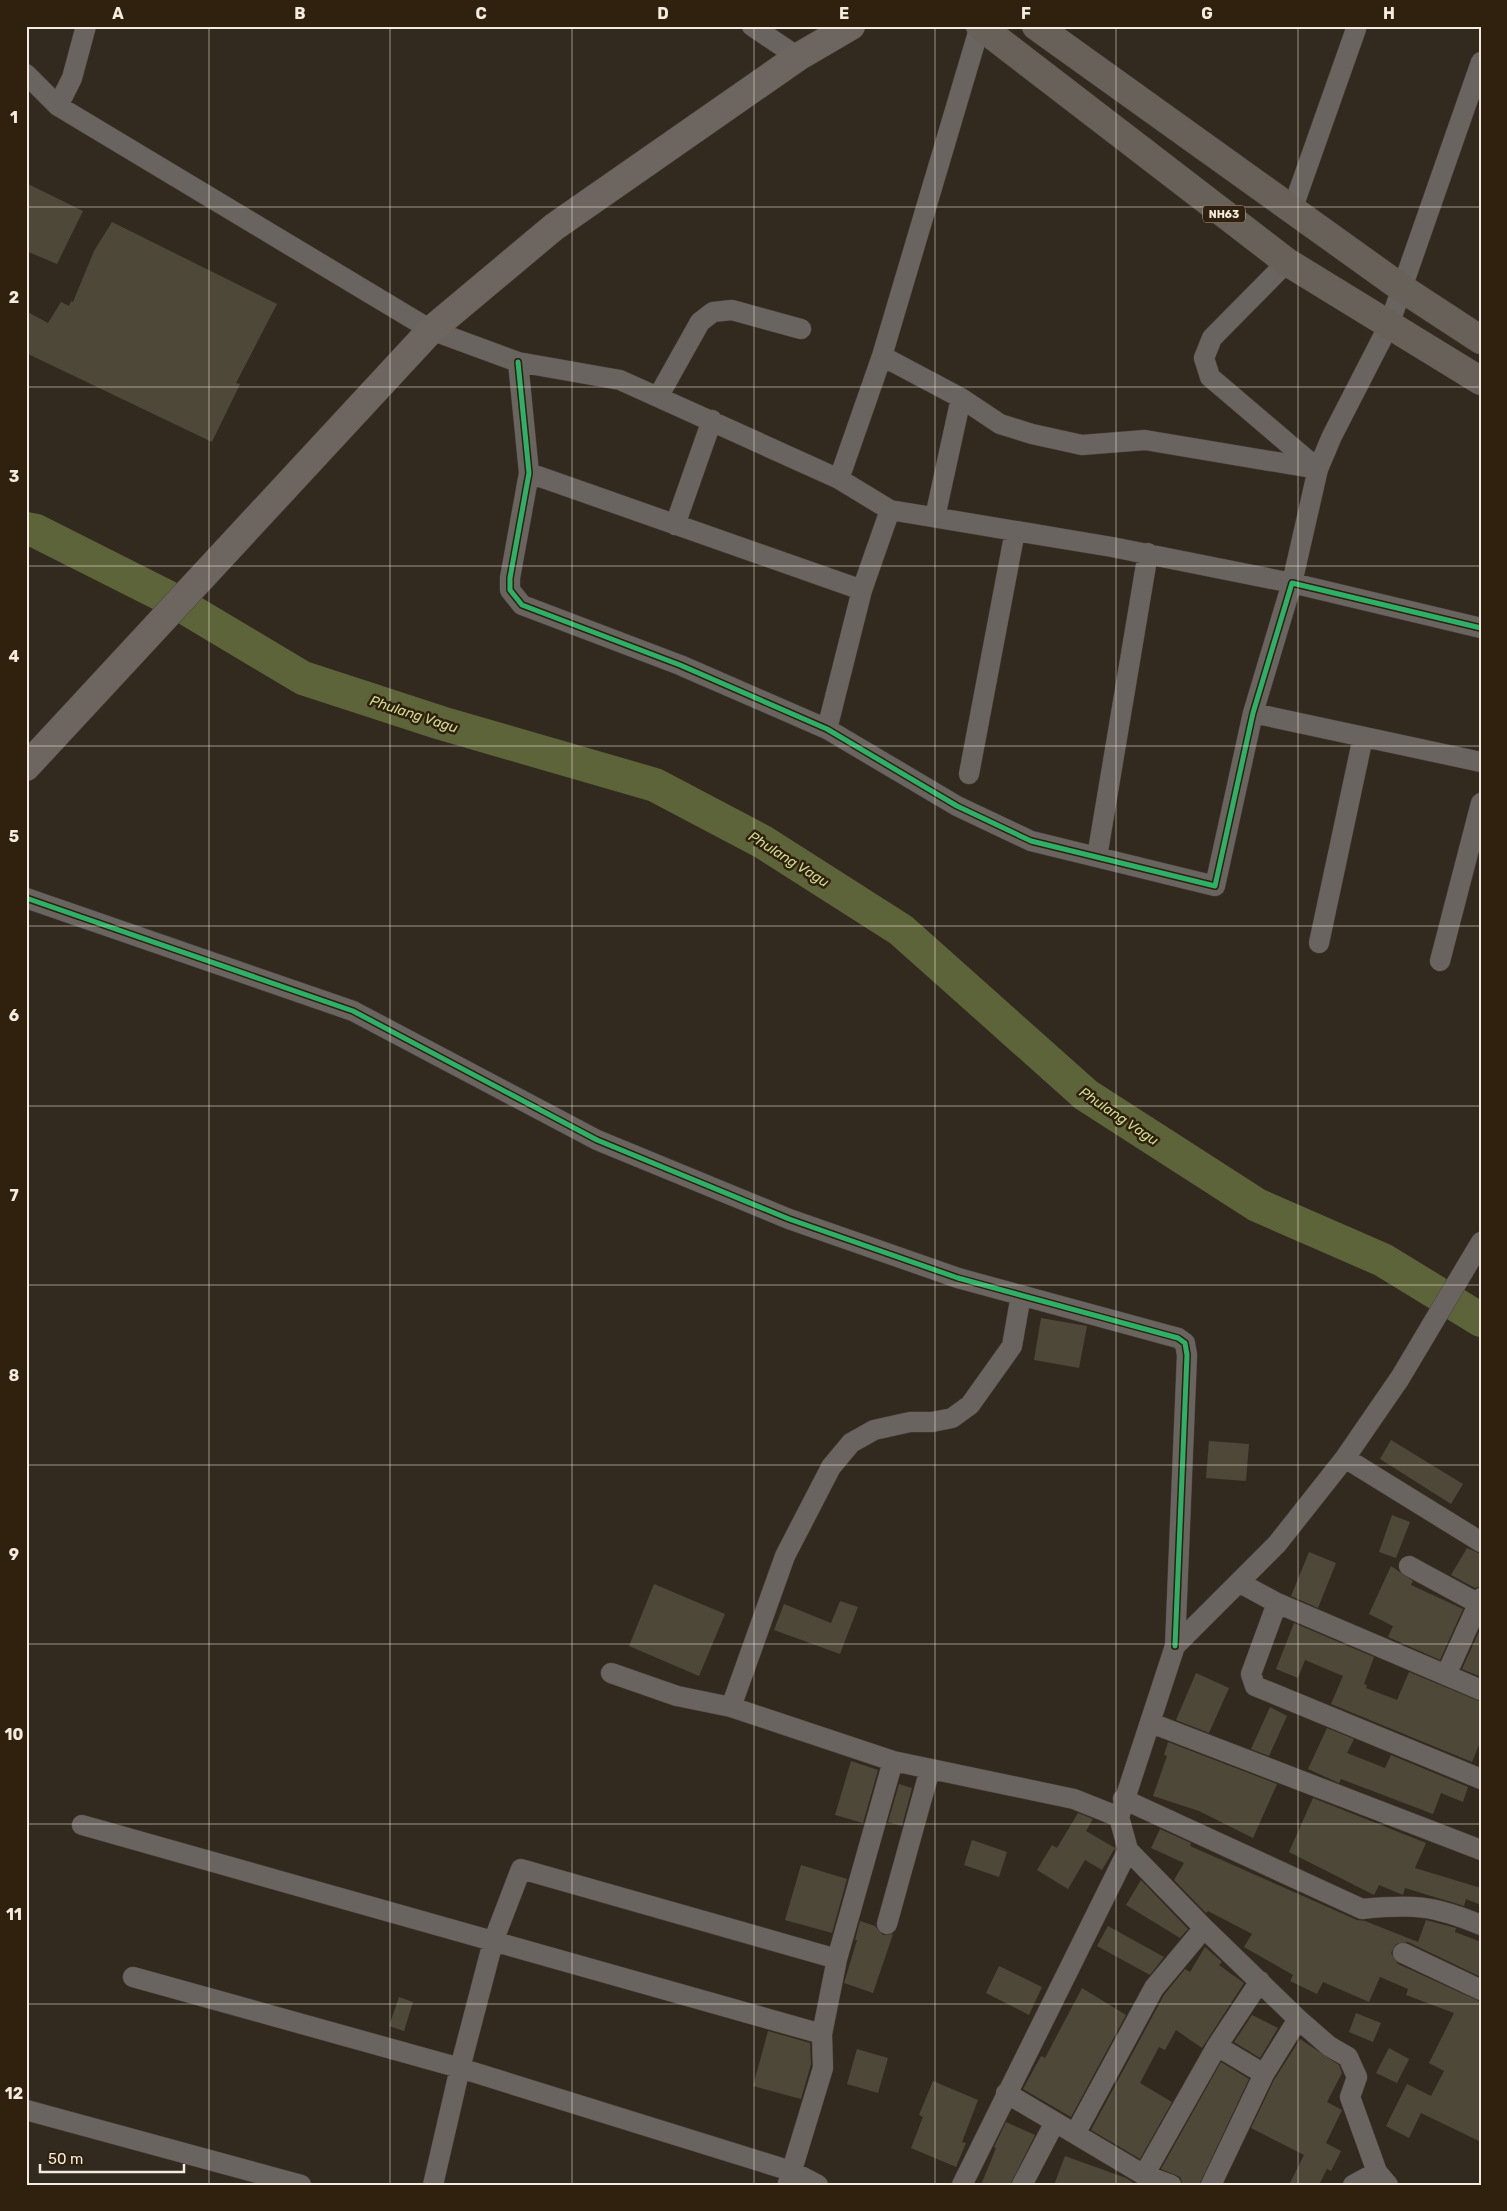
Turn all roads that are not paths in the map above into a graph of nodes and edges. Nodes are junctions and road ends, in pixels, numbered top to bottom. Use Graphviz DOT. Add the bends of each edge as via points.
graph roads {
  1 [pos="86,26"];
  2 [pos="752,26"];
  3 [pos="851,26"];
  4 [pos="980,26"];
  5 [pos="1036,26"];
  6 [pos="1356,29"];
  7 [pos="798,57"];
  8 [pos="1481,62"];
  9 [pos="26,74"];
  10 [pos="58,106"];
  11 [pos="1292,210"];
  12 [pos="1287,262"];
  13 [pos="1403,289"];
  14 [pos="1389,325"];
  15 [pos="801,329"];
  16 [pos="431,330"];
  17 [pos="1481,340"];
  18 [pos="882,356"];
  19 [pos="518,362"];
  20 [pos="1481,381"];
  21 [pos="658,397"];
  22 [pos="962,398"];
  23 [pos="712,420"];
  24 [pos="1318,469"];
  25 [pos="529,473"];
  26 [pos="839,479"];
  27 [pos="890,510"];
  28 [pos="935,518"];
  29 [pos="675,525"];
  30 [pos="1015,531"];
  31 [pos="1148,554"];
  32 [pos="1292,583"];
  33 [pos="862,590"];
  34 [pos="1481,628"];
  35 [pos="1254,713"];
  36 [pos="827,729"];
  37 [pos="1363,737"];
  38 [pos="1481,762"];
  39 [pos="26,767"];
  40 [pos="969,774"];
  41 [pos="1481,804"];
  42 [pos="1097,858"];
  43 [pos="26,898"];
  44 [pos="1319,943"];
  45 [pos="1440,961"];
  46 [pos="1481,1242"];
  47 [pos="1022,1296"];
  48 [pos="1345,1458"];
  49 [pos="1481,1542"];
  50 [pos="1409,1566"];
  51 [pos="1240,1583"];
  52 [pos="1480,1602"];
  53 [pos="1277,1603"];
  54 [pos="1175,1646"];
  55 [pos="610,1673"];
  56 [pos="1446,1675"];
  57 [pos="1481,1690"];
  58 [pos="731,1707"];
  59 [pos="1151,1723"];
  60 [pos="893,1761"];
  61 [pos="930,1769"];
  62 [pos="1481,1779"];
  63 [pos="1121,1808"];
  64 [pos="82,1825"];
  65 [pos="1128,1850"];
  66 [pos="1481,1850"];
  67 [pos="886,1924"];
  68 [pos="1481,1925"];
  69 [pos="1204,1928"];
  70 [pos="493,1942"];
  71 [pos="1403,1953"];
  72 [pos="837,1959"];
  73 [pos="133,1977"];
  74 [pos="1260,1981"];
  75 [pos="1481,1990"];
  76 [pos="1298,2019"];
  77 [pos="822,2034"];
  78 [pos="1217,2046"];
  79 [pos="460,2068"];
  80 [pos="1264,2074"];
  81 [pos="1006,2093"];
  82 [pos="26,2110"];
  83 [pos="1055,2122"];
  84 [pos="1075,2134"];
  85 [pos="1144,2175"];
  86 [pos="789,2178"];
  87 [pos="1383,2178"];
  88 [pos="301,2185"];
  89 [pos="433,2185"];
  90 [pos="818,2185"];
  91 [pos="962,2185"];
  92 [pos="1022,2185"];
  93 [pos="1171,2185"];
  94 [pos="1211,2185"];
  95 [pos="1352,2185"];
  1 -- 10 [label="street" via="72,78"];
  2 -- 7 [label="street"];
  3 -- 7 [label="street"];
  4 -- 12 [label="highway, NH63"];
  4 -- 18 [label="street"];
  5 -- 11 [label="highway"];
  6 -- 11 [label="street"];
  7 -- 16 [label="street" via="554,227"];
  8 -- 13 [label="street"];
  9 -- 10 [label="street"];
  10 -- 16 [label="street"];
  11 -- 13 [label="highway"];
  12 -- 14 [label="highway, NH63"];
  12 -- 24 [label="street" via="1212,338 1204,358 1210,376"];
  13 -- 14 [label="street"];
  13 -- 17 [label="highway"];
  14 -- 20 [label="highway, NH63"];
  14 -- 24 [label="street"];
  15 -- 21 [label="street" via="732,310 713,312 700,322"];
  16 -- 19 [label="street"];
  16 -- 39 [label="street"];
  18 -- 22 [label="street"];
  18 -- 26 [label="street"];
  19 -- 21 [label="street" via="620,380"];
  19 -- 25 [label="street"];
  21 -- 23 [label="street"];
  22 -- 24 [label="street" via="1000,424 1082,445 1145,440"];
  22 -- 28 [label="street"];
  23 -- 26 [label="street"];
  23 -- 29 [label="street"];
  24 -- 32 [label="street"];
  25 -- 29 [label="street"];
  25 -- 36 [label="street" via="510,578 510,590 522,605 680,664"];
  26 -- 27 [label="street"];
  27 -- 28 [label="street"];
  27 -- 33 [label="street"];
  28 -- 30 [label="street"];
  29 -- 33 [label="street"];
  30 -- 31 [label="street"];
  30 -- 40 [label="street"];
  31 -- 32 [label="street"];
  31 -- 42 [label="street"];
  32 -- 34 [label="street"];
  32 -- 35 [label="street"];
  33 -- 36 [label="street"];
  35 -- 37 [label="street"];
  35 -- 42 [label="street" via="1215,886"];
  36 -- 42 [label="street" via="957,806 1031,841"];
  37 -- 38 [label="street"];
  37 -- 44 [label="street"];
  41 -- 45 [label="street"];
  43 -- 47 [label="street" via="353,1011 597,1140 789,1219 958,1278"];
  46 -- 48 [label="street" via="1400,1378"];
  47 -- 54 [label="street" via="1178,1338 1185,1343"];
  47 -- 58 [label="street" via="1012,1346 970,1405 952,1418 874,1430 852,1443 831,1467 785,1556"];
  48 -- 49 [label="street"];
  48 -- 51 [label="street" via="1277,1544"];
  50 -- 52 [label="street"];
  51 -- 53 [label="street"];
  51 -- 54 [label="street"];
  52 -- 56 [label="street"];
  53 -- 56 [label="street"];
  53 -- 62 [label="street" via="1251,1674 1255,1686"];
  54 -- 59 [label="street"];
  55 -- 58 [label="street" via="676,1696"];
  56 -- 57 [label="street"];
  58 -- 60 [label="street"];
  59 -- 63 [label="street"];
  59 -- 66 [label="street"];
  60 -- 61 [label="street"];
  60 -- 72 [label="street"];
  61 -- 63 [label="street"];
  61 -- 67 [label="street"];
  63 -- 65 [label="street"];
  63 -- 68 [label="street" via="1362,1909 1427,1906"];
  64 -- 70 [label="street"];
  65 -- 69 [label="street"];
  65 -- 81 [label="street"];
  69 -- 74 [label="street"];
  69 -- 84 [label="street" via="1154,1988"];
  70 -- 72 [label="street" via="521,1869"];
  70 -- 77 [label="street"];
  70 -- 79 [label="street"];
  71 -- 75 [label="street"];
  72 -- 77 [label="street"];
  73 -- 79 [label="street"];
  74 -- 76 [label="street"];
  74 -- 78 [label="street"];
  76 -- 80 [label="street"];
  76 -- 87 [label="street" via="1329,2046 1348,2057 1357,2077 1350,2097"];
  77 -- 86 [label="street" via="823,2068"];
  78 -- 80 [label="street"];
  78 -- 85 [label="street"];
  79 -- 86 [label="street"];
  79 -- 89 [label="street"];
  80 -- 94 [label="street"];
  81 -- 83 [label="street"];
  81 -- 91 [label="street"];
  82 -- 88 [label="street"];
  83 -- 84 [label="street"];
  83 -- 92 [label="street"];
  84 -- 85 [label="street"];
  85 -- 93 [label="street"];
  86 -- 90 [label="street"];
  87 -- 95 [label="street"];
}
